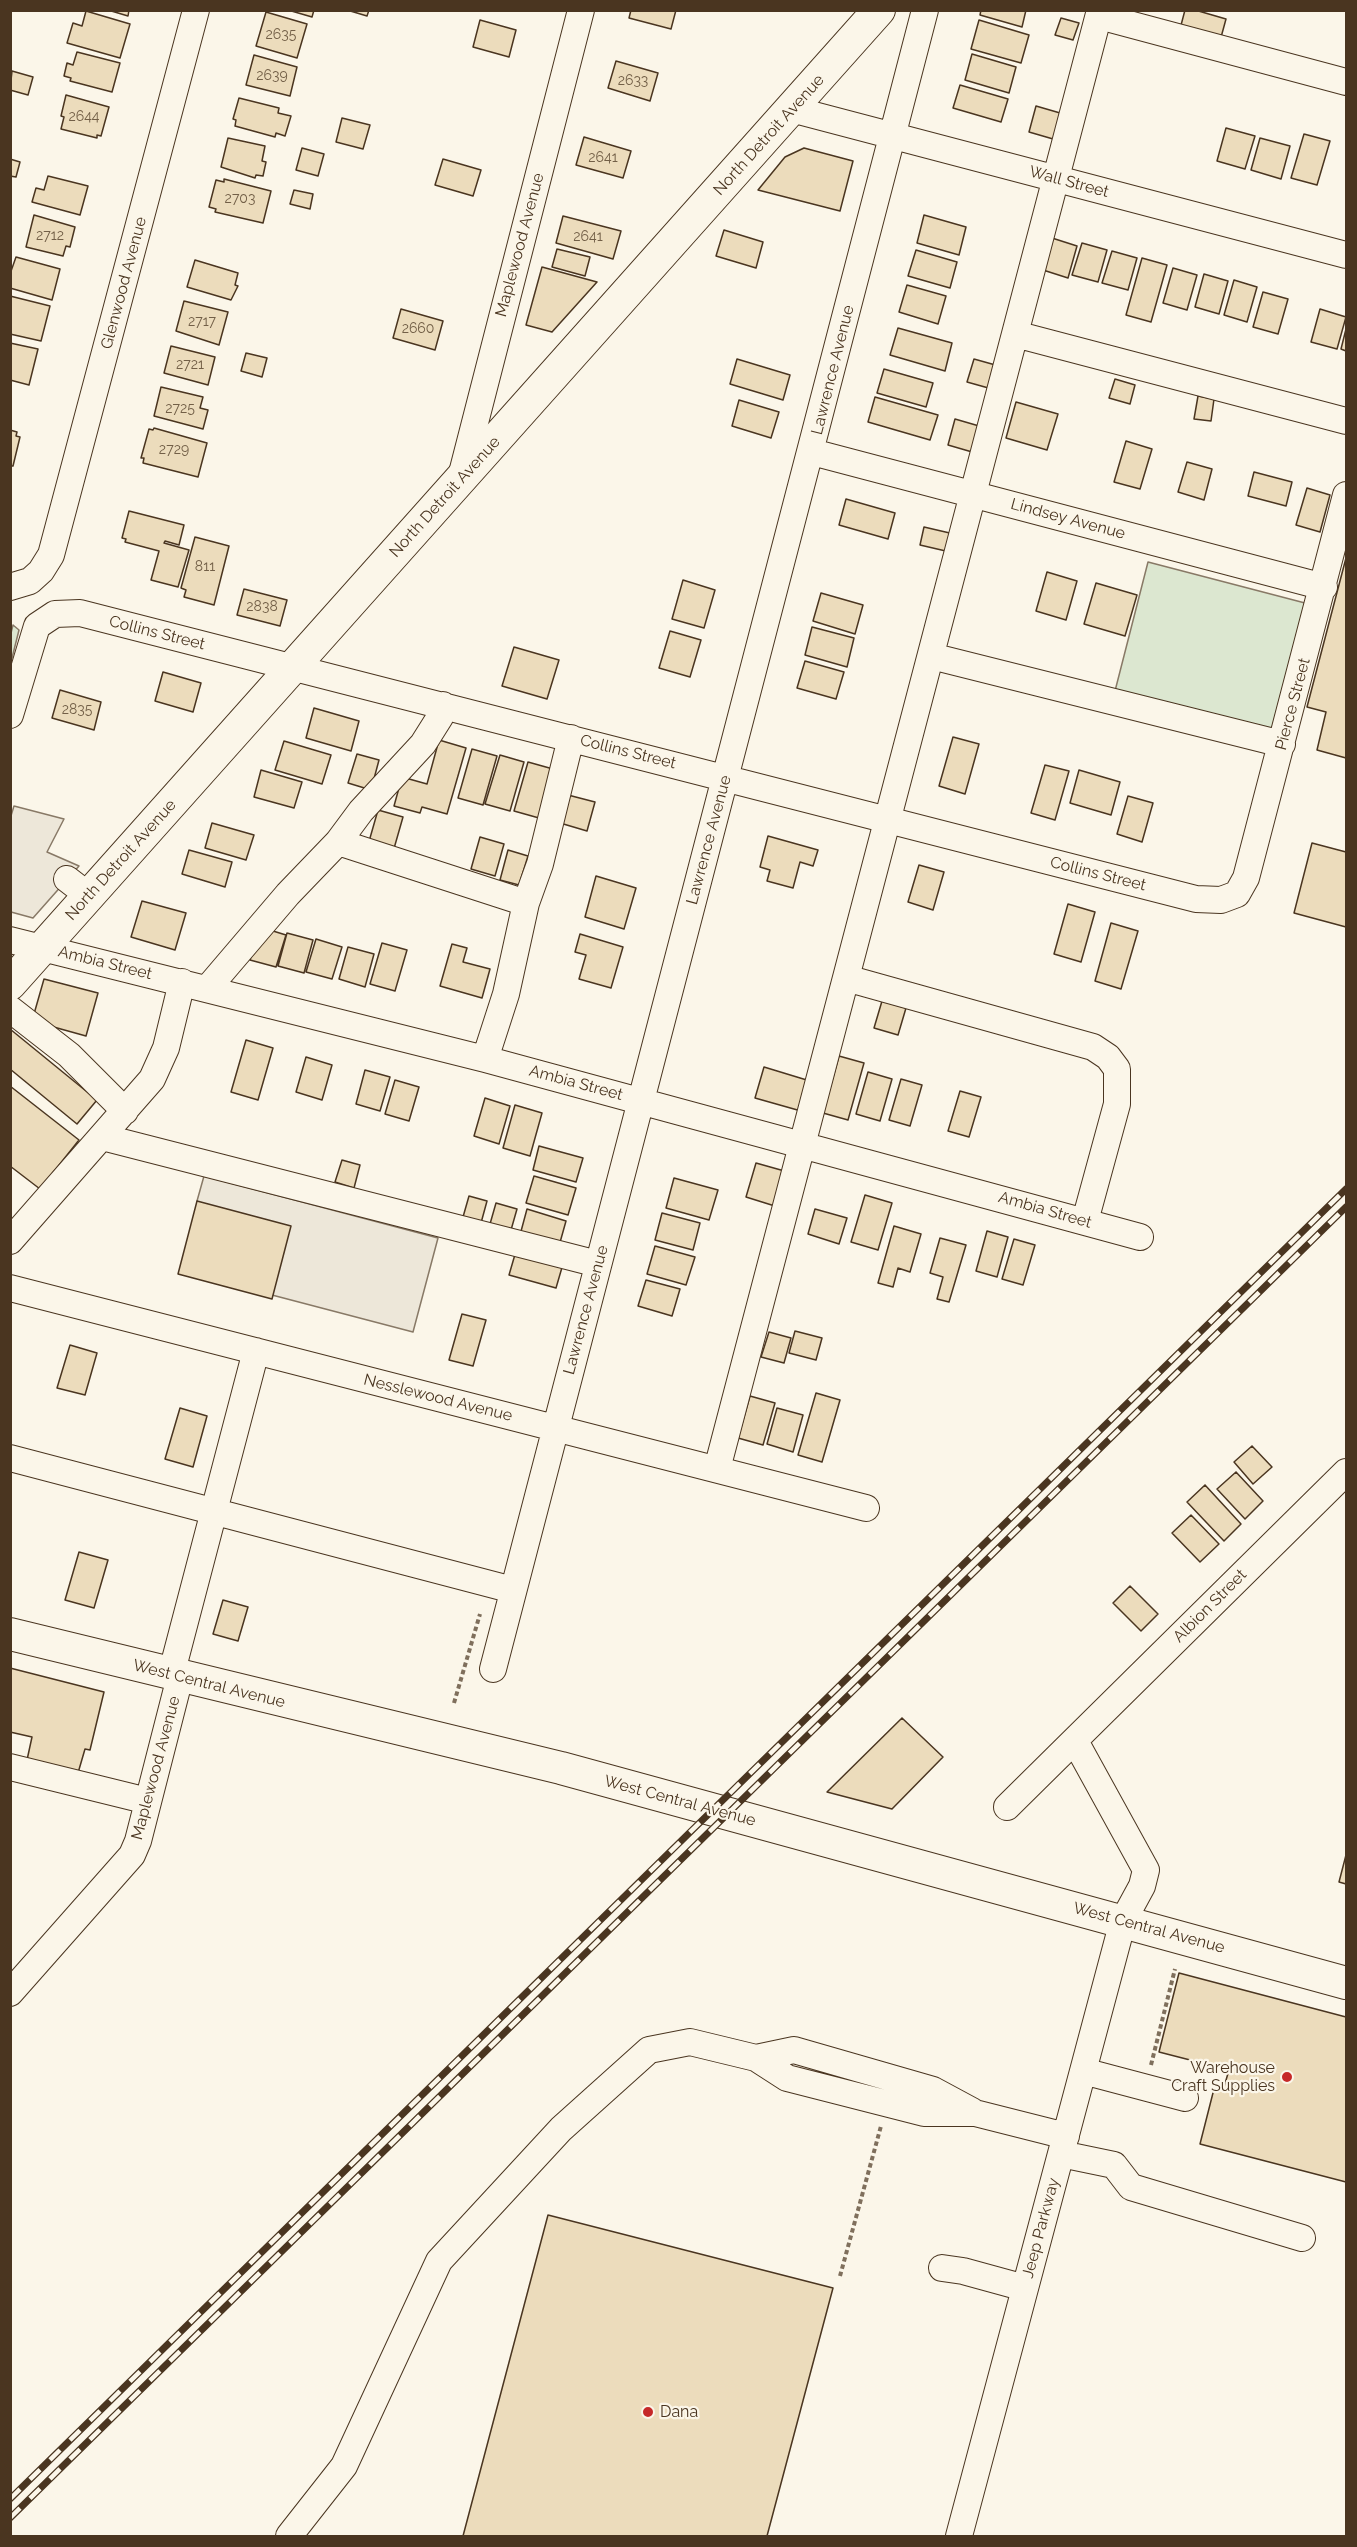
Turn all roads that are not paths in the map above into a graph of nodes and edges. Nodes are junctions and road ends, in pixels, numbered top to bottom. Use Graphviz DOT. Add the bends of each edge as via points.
graph roads {
  1 [pos="196,10"];
  2 [pos="581,10"];
  3 [pos="879,10"];
  4 [pos="925,10"];
  5 [pos="1100,13"];
  6 [pos="1347,82"];
  7 [pos="791,109"];
  8 [pos="893,135"];
  9 [pos="1056,178"];
  10 [pos="1347,255"];
  11 [pos="1015,334"];
  12 [pos="1347,421"];
  13 [pos="812,452"];
  14 [pos="460,480"];
  15 [pos="974,495"];
  16 [pos="1347,495"];
  17 [pos="1324,586"];
  18 [pos="10,587"];
  19 [pos="931,656"];
  20 [pos="293,668"];
  21 [pos="443,705"];
  22 [pos="10,715"];
  23 [pos="571,738"];
  24 [pos="1282,744"];
  25 [pos="726,777"];
  26 [pos="888,820"];
  27 [pos="338,842"];
  28 [pos="1221,900"];
  29 [pos="526,903"];
  30 [pos="10,940"];
  31 [pos="43,948"];
  32 [pos="846,978"];
  33 [pos="182,982"];
  34 [pos="10,984"];
  35 [pos="207,989"];
  36 [pos="10,1009"];
  37 [pos="485,1059"];
  38 [pos="641,1100"];
  39 [pos="124,1111"];
  40 [pos="102,1137"];
  41 [pos="802,1143"];
  42 [pos="1084,1221"];
  43 [pos="1140,1237"];
  44 [pos="10,1241"];
  45 [pos="598,1264"];
  46 [pos="10,1288"];
  47 [pos="256,1351"];
  48 [pos="556,1428"];
  49 [pos="10,1458"];
  50 [pos="717,1469"];
  51 [pos="1347,1472"];
  52 [pos="866,1508"];
  53 [pos="214,1512"];
  54 [pos="513,1590"];
  55 [pos="10,1634"];
  56 [pos="493,1669"];
  57 [pos="176,1676"];
  58 [pos="1076,1741"];
  59 [pos="10,1767"];
  60 [pos="148,1801"];
  61 [pos="1007,1807"];
  62 [pos="1123,1920"];
  63 [pos="1347,1983"];
  64 [pos="10,1993"];
  65 [pos="756,2058"];
  66 [pos="1083,2071"];
  67 [pos="1185,2098"];
  68 [pos="975,2113"];
  69 [pos="1063,2145"];
  70 [pos="1302,2238"];
  71 [pos="942,2268"];
  72 [pos="1025,2288"];
  73 [pos="289,2536"];
  74 [pos="959,2536"];
  1 -- 18 [label="street, Glenwood Avenue" via="51,555 30,580"];
  2 -- 14 [label="street, Maplewood Avenue"];
  3 -- 7 [label="main road, North Detroit Avenue"];
  4 -- 8 [label="street, Lawrence Avenue"];
  5 -- 6 [label="street"];
  5 -- 9 [label="street"];
  7 -- 8 [label="street, Wall Street"];
  7 -- 14 [label="main road, North Detroit Avenue"];
  8 -- 9 [label="street, Wall Street"];
  8 -- 13 [label="street, Lawrence Avenue"];
  9 -- 10 [label="street, Wall Street"];
  9 -- 11 [label="street"];
  11 -- 12 [label="street"];
  11 -- 15 [label="street"];
  13 -- 15 [label="street, Lindsey Avenue"];
  13 -- 25 [label="street, Lawrence Avenue"];
  14 -- 20 [label="main road, North Detroit Avenue"];
  15 -- 17 [label="street, Lindsey Avenue"];
  15 -- 19 [label="street"];
  16 -- 17 [label="street, Pierce Street"];
  17 -- 24 [label="street, Pierce Street"];
  19 -- 24 [label="street"];
  19 -- 26 [label="street"];
  20 -- 21 [label="street, Collins Street"];
  20 -- 22 [label="street, Collins Street" via="81,613 55,614 37,626"];
  20 -- 31 [label="main road, North Detroit Avenue" via="78,888"];
  21 -- 23 [label="street, Collins Street"];
  21 -- 27 [label="street" via="423,744"];
  23 -- 25 [label="street, Collins Street"];
  23 -- 29 [label="street" via="540,864"];
  24 -- 28 [label="street, Pierce Street" via="1246,878 1237,894"];
  25 -- 26 [label="street, Collins Street"];
  25 -- 38 [label="street, Lawrence Avenue"];
  26 -- 28 [label="street, Collins Street" via="1196,899"];
  26 -- 32 [label="street"];
  27 -- 29 [label="street"];
  27 -- 35 [label="street"];
  29 -- 37 [label="street" via="506,994"];
  30 -- 31 [label="street, Ambia Street"];
  31 -- 33 [label="street, Ambia Street"];
  31 -- 34 [label="main road, North Detroit Avenue"];
  32 -- 41 [label="street"];
  32 -- 42 [label="street" via="1093,1047 1108,1057 1117,1070 1117,1104"];
  33 -- 35 [label="street, Ambia Street"];
  33 -- 39 [label="street" via="160,1064"];
  35 -- 37 [label="street, Ambia Street"];
  36 -- 39 [label="street" via="69,1055"];
  37 -- 38 [label="street, Ambia Street"];
  38 -- 41 [label="street, Ambia Street"];
  38 -- 45 [label="street, Lawrence Avenue"];
  39 -- 40 [label="street"];
  40 -- 44 [label="street"];
  40 -- 45 [label="street"];
  41 -- 42 [label="street, Ambia Street"];
  41 -- 50 [label="street"];
  42 -- 43 [label="street, Ambia Street"];
  45 -- 48 [label="street, Lawrence Avenue"];
  46 -- 47 [label="street, Nesslewood Avenue"];
  47 -- 48 [label="street, Nesslewood Avenue"];
  47 -- 53 [label="street, Maplewood Avenue"];
  48 -- 50 [label="street, Nesslewood Avenue"];
  48 -- 54 [label="street, Lawrence Avenue"];
  49 -- 53 [label="street"];
  50 -- 52 [label="street, Nesslewood Avenue"];
  51 -- 58 [label="street, Albion Street"];
  53 -- 54 [label="street"];
  53 -- 57 [label="street, Maplewood Avenue"];
  54 -- 56 [label="street, Lawrence Avenue"];
  55 -- 57 [label="main road, West Central Avenue"];
  57 -- 60 [label="street, Maplewood Avenue"];
  57 -- 62 [label="main road, West Central Avenue" via="561,1768"];
  58 -- 61 [label="street, Albion Street"];
  58 -- 62 [label="street" via="1146,1870 1142,1886"];
  59 -- 60 [label="street"];
  60 -- 64 [label="street, Maplewood Avenue" via="138,1841 127,1862"];
  62 -- 63 [label="main road, West Central Avenue"];
  62 -- 66 [label="street, Jeep Parkway"];
  65 -- 68 [label="street" via="787,2078 924,2113"];
  65 -- 68 [label="street" via="794,2050 933,2090"];
  65 -- 73 [label="street" via="690,2042 649,2050 561,2129 439,2261 344,2466"];
  66 -- 67 [label="street"];
  66 -- 69 [label="street, Jeep Parkway"];
  68 -- 69 [label="street"];
  69 -- 70 [label="street" via="1114,2165 1131,2187"];
  69 -- 72 [label="street, Jeep Parkway"];
  71 -- 72 [label="street"];
  72 -- 74 [label="street, Jeep Parkway"];
}
